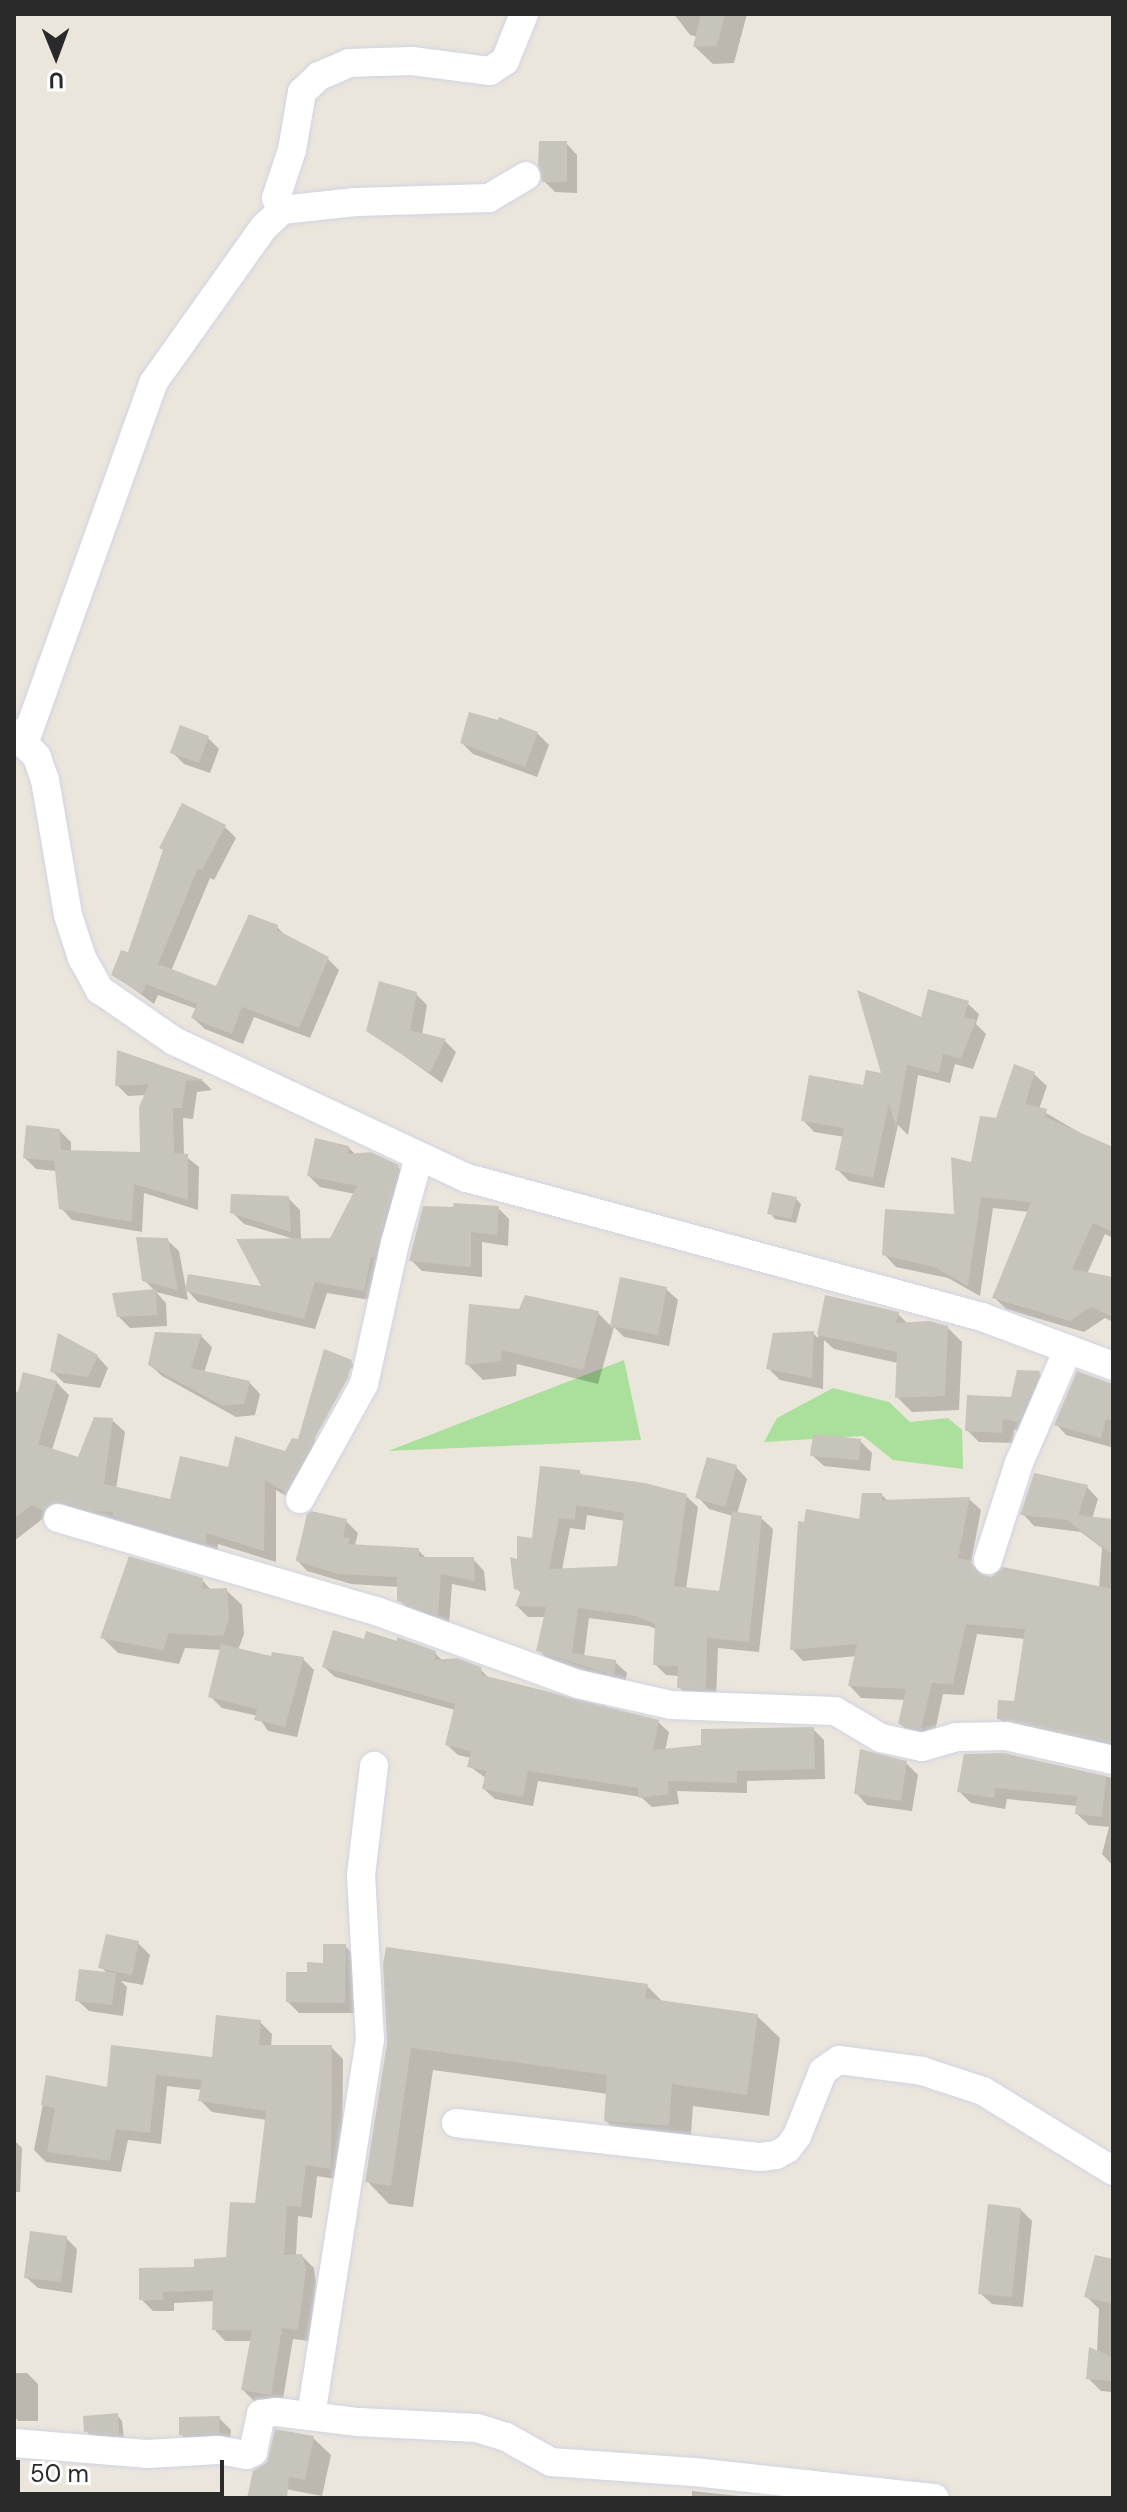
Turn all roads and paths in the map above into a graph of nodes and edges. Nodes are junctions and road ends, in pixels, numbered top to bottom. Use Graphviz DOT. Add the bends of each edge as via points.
graph roads {
  1 [pos="524,14"];
  2 [pos="526,176"];
  3 [pos="282,210"];
  4 [pos="18,737"];
  5 [pos="419,1157"];
  6 [pos="1068,1349"];
  7 [pos="1113,1366"];
  8 [pos="300,1499"];
  9 [pos="58,1518"];
  10 [pos="988,1560"];
  11 [pos="1113,1760"];
  12 [pos="374,1766"];
  13 [pos="456,2123"];
  14 [pos="1113,2171"];
  15 [pos="311,2416"];
  16 [pos="14,2443"];
  17 [pos="935,2498"];
  1 -- 3 [label="street" via="505,61 490,71 412,61 349,63 319,76 302,92 292,150 276,198"];
  2 -- 3 [label="street" via="489,198"];
  3 -- 4 [label="street" via="264,227 153,383"];
  4 -- 5 [label="street" via="37,757 45,780 68,915 100,990 174,1041"];
  5 -- 6 [label="street" via="467,1178 982,1317"];
  5 -- 8 [label="street" via="364,1384"];
  6 -- 7 [label="street"];
  6 -- 10 [label="street" via="1019,1463"];
  9 -- 11 [label="street" via="376,1611 593,1688 671,1705 835,1711 881,1738 922,1747 957,1737 1006,1736"];
  12 -- 15 [label="street" via="361,1875 370,2040"];
  13 -- 14 [label="street" via="776,2155 797,2136 823,2071 839,2060 922,2071 983,2091"];
  15 -- 16 [label="street" via="261,2414 253,2452 247,2455 218,2450 147,2454"];
  15 -- 17 [label="street" via="477,2428 551,2462"];
}
